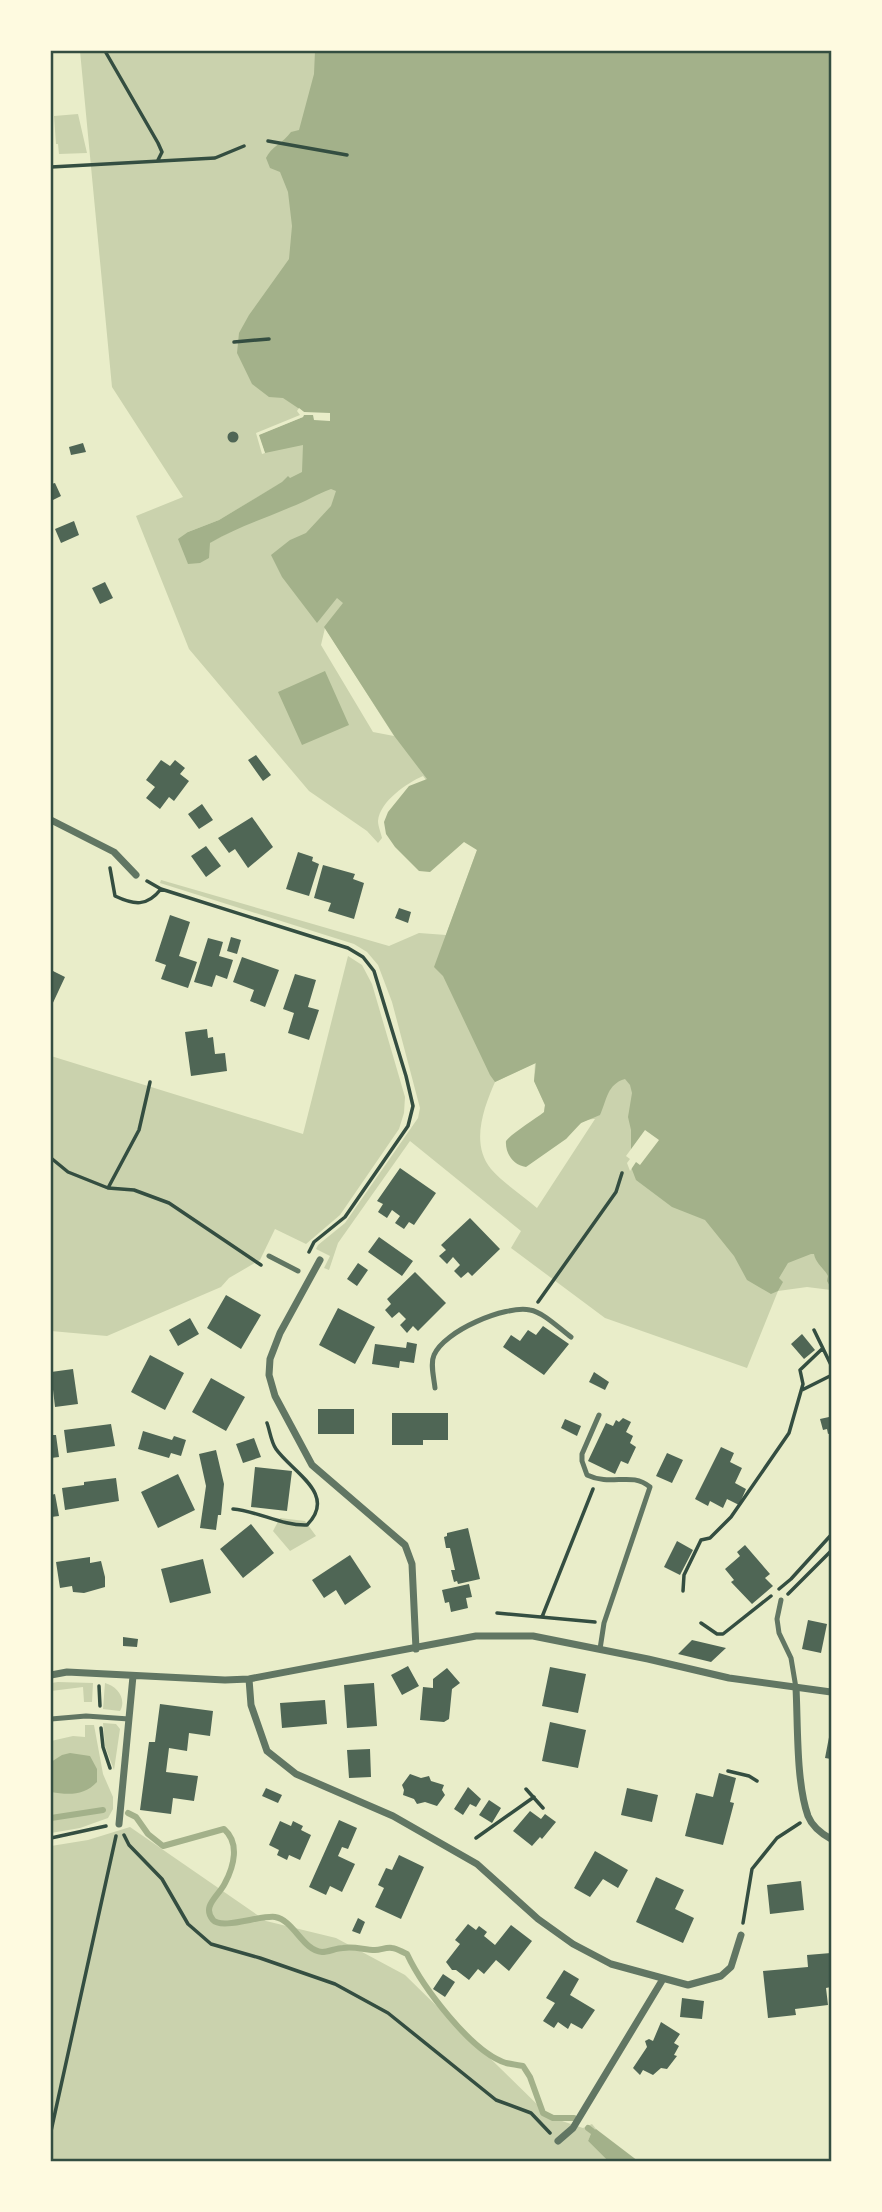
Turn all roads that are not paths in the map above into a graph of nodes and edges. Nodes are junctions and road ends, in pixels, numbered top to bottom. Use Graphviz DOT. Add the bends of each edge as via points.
graph roads {
  1 [pos="51,820"];
  2 [pos="136,875"];
  3 [pos="269,1256"];
  4 [pos="320,1260"];
  5 [pos="298,1271"];
  6 [pos="571,1337"];
  7 [pos="435,1388"];
  8 [pos="599,1415"];
  9 [pos="781,1600"];
  10 [pos="416,1649"];
  11 [pos="600,1649"];
  12 [pos="51,1675"];
  13 [pos="133,1676"];
  14 [pos="249,1679"];
  15 [pos="796,1688"];
  16 [pos="831,1692"];
  17 [pos="51,1719"];
  18 [pos="129,1719"];
  19 [pos="119,1824"];
  20 [pos="831,1839"];
  21 [pos="741,1935"];
  22 [pos="663,1979"];
  23 [pos="558,2141"];
  1 -- 2 [label="street" via="114,852"];
  3 -- 5 [label="lane"];
  4 -- 10 [label="street" via="281,1333 269,1375 275,1396 312,1465 405,1545 412,1564"];
  6 -- 7 [label="lane" via="533,1310 515,1309 482,1320 439,1347 432,1358"];
  8 -- 11 [label="lane" via="582,1454 587,1475 598,1480 636,1480 650,1487 604,1623"];
  9 -- 15 [label="lane" via="779,1633 791,1658"];
  10 -- 11 [label="street" via="476,1636 533,1636"];
  10 -- 14 [label="street"];
  11 -- 15 [label="street"];
  12 -- 13 [label="street"];
  13 -- 14 [label="street"];
  13 -- 18 [label="street"];
  14 -- 22 [label="street" via="251,1705 267,1751 296,1774 393,1816 471,1860 573,1944 611,1964"];
  15 -- 16 [label="street"];
  15 -- 20 [label="street" via="802,1788 809,1818"];
  17 -- 18 [label="lane"];
  18 -- 19 [label="street"];
  21 -- 22 [label="street" via="731,1967 721,1976 688,1985"];
  22 -- 23 [label="street" via="573,2128"];
}
